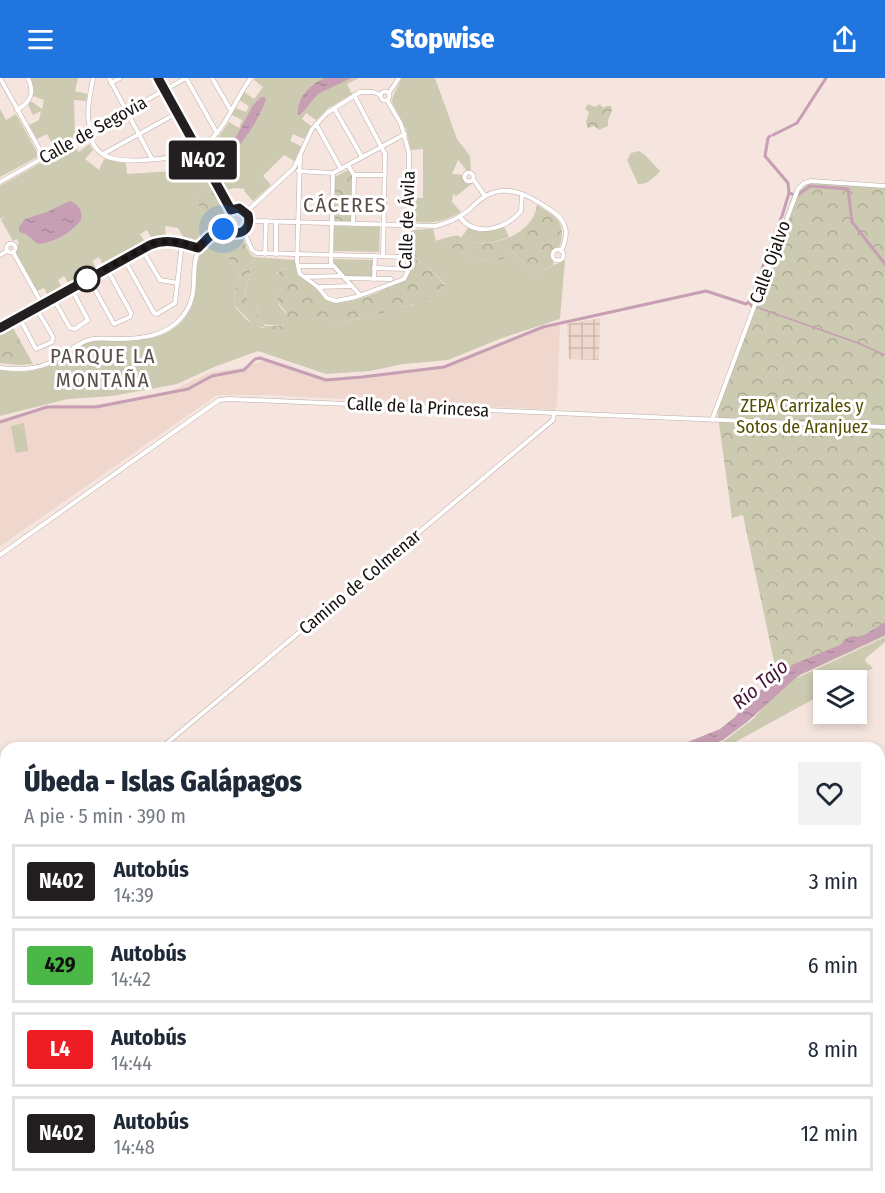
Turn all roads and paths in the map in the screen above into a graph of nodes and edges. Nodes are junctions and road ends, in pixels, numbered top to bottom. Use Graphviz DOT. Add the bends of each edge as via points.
graph roads {
  1 [pos="0,78"];
  2 [pos="28,78"];
  3 [pos="93,78"];
  4 [pos="109,78"];
  5 [pos="120,78"];
  6 [pos="158,78"];
  7 [pos="186,78"];
  8 [pos="212,78"];
  9 [pos="251,78"];
  10 [pos="399,78"];
  11 [pos="111,83"];
  12 [pos="164,90"];
  13 [pos="389,93"];
  14 [pos="354,95"];
  15 [pos="381,95"];
  16 [pos="387,100"];
  17 [pos="334,108"];
  18 [pos="18,110"];
  19 [pos="230,110"];
  20 [pos="127,111"];
  21 [pos="177,113"];
  22 [pos="316,124"];
  23 [pos="90,132"];
  24 [pos="217,133"];
  25 [pos="140,134"];
  26 [pos="405,134"];
  27 [pos="382,146"];
  28 [pos="197,150"];
  29 [pos="102,154"];
  30 [pos="44,157"];
  31 [pos="300,157"];
  32 [pos="362,158"];
  33 [pos="152,159"];
  34 [pos="348,165"];
  35 [pos="342,169"];
  36 [pos="291,171"];
  37 [pos="299,173"];
  38 [pos="333,173"];
  39 [pos="354,175"];
  40 [pos="385,176"];
  41 [pos="473,179"];
  42 [pos="0,182"];
  43 [pos="885,186"];
  44 [pos="522,194"];
  45 [pos="485,196"];
  46 [pos="231,210"];
  47 [pos="246,212"];
  48 [pos="460,217"];
  49 [pos="250,220"];
  50 [pos="266,221"];
  51 [pos="276,222"];
  52 [pos="298,222"];
  53 [pos="332,223"];
  54 [pos="353,224"];
  55 [pos="384,224"];
  56 [pos="408,225"];
  57 [pos="226,228"];
  58 [pos="244,232"];
  59 [pos="182,243"];
  60 [pos="198,248"];
  61 [pos="142,249"];
  62 [pos="7,251"];
  63 [pos="561,251"];
  64 [pos="13,252"];
  65 [pos="265,254"];
  66 [pos="276,254"];
  67 [pos="297,254"];
  68 [pos="0,255"];
  69 [pos="331,255"];
  70 [pos="375,256"];
  71 [pos="383,256"];
  72 [pos="124,259"];
  73 [pos="408,259"];
  74 [pos="298,266"];
  75 [pos="332,266"];
  76 [pos="374,268"];
  77 [pos="106,269"];
  78 [pos="405,269"];
  79 [pos="305,277"];
  80 [pos="343,277"];
  81 [pos="88,279"];
  82 [pos="374,279"];
  83 [pos="391,279"];
  84 [pos="178,283"];
  85 [pos="352,286"];
  86 [pos="319,287"];
  87 [pos="71,288"];
  88 [pos="360,295"];
  89 [pos="53,298"];
  90 [pos="42,304"];
  91 [pos="36,308"];
  92 [pos="19,317"];
  93 [pos="0,328"];
  94 [pos="0,368"];
  95 [pos="554,413"];
  96 [pos="712,420"];
  97 [pos="885,427"];
  98 [pos="0,555"];
  99 [pos="168,742"];
  1 -- 18 [label="street"];
  2 -- 18 [label="street" via="31,97"];
  3 -- 23 [label="street"];
  4 -- 11 [label="street"];
  5 -- 11 [label="street"];
  6 -- 12 [label="street"];
  7 -- 12 [label="street, Calle de Segovia"];
  7 -- 24 [label="street"];
  8 -- 19 [label="street"];
  9 -- 19 [label="street"];
  10 -- 13 [label="street"];
  11 -- 20 [label="street"];
  12 -- 20 [label="street, Calle de Segovia"];
  12 -- 21 [label="street"];
  13 -- 15 [label="street"];
  13 -- 16 [label="street"];
  14 -- 15 [label="street" via="366,91"];
  14 -- 17 [label="street"];
  14 -- 27 [label="street"];
  15 -- 16 [label="street"];
  16 -- 26 [label="street, Calle de Ávila"];
  17 -- 22 [label="street"];
  17 -- 32 [label="street"];
  18 -- 30 [label="street"];
  19 -- 24 [label="street"];
  20 -- 23 [label="street, Calle de Segovia"];
  20 -- 25 [label="street"];
  21 -- 25 [label="street"];
  21 -- 28 [label="street"];
  22 -- 31 [label="street"];
  22 -- 35 [label="street"];
  23 -- 29 [label="street" via="93,144"];
  23 -- 30 [label="street, Calle de Segovia"];
  24 -- 28 [label="street"];
  25 -- 29 [label="street"];
  25 -- 33 [label="street"];
  26 -- 27 [label="street"];
  26 -- 56 [label="street, Calle de Ávila" via="410,165"];
  27 -- 32 [label="street"];
  27 -- 40 [label="street" via="386,154"];
  28 -- 33 [label="street"];
  28 -- 46 [label="street"];
  29 -- 33 [label="street" via="114,159"];
  30 -- 42 [label="street, Calle de Segovia"];
  31 -- 36 [label="street"];
  31 -- 37 [label="street"];
  32 -- 34 [label="street"];
  34 -- 35 [label="street"];
  34 -- 39 [label="street"];
  35 -- 38 [label="street"];
  36 -- 37 [label="street"];
  36 -- 47 [label="street"];
  37 -- 38 [label="street"];
  37 -- 52 [label="street"];
  38 -- 53 [label="street"];
  39 -- 40 [label="street"];
  39 -- 54 [label="street"];
  40 -- 55 [label="street"];
  41 -- 45 [label="street"];
  43 -- 96 [label="street, Calle Ojalvo" via="811,181 798,189"];
  44 -- 45 [label="street" via="503,190"];
  44 -- 48 [label="street" via="521,211 506,223 477,230"];
  44 -- 63 [label="street" via="564,220 567,231"];
  45 -- 48 [label="street"];
  46 -- 47 [label="street" via="239,208"];
  46 -- 57 [label="street" via="225,217"];
  47 -- 49 [label="street"];
  48 -- 56 [label="street" via="436,226"];
  49 -- 50 [label="street"];
  49 -- 58 [label="street"];
  50 -- 51 [label="street"];
  50 -- 65 [label="street"];
  51 -- 52 [label="street"];
  51 -- 66 [label="street"];
  52 -- 53 [label="street"];
  52 -- 67 [label="street"];
  53 -- 54 [label="street"];
  53 -- 69 [label="street"];
  54 -- 55 [label="street"];
  55 -- 56 [label="street"];
  55 -- 71 [label="street"];
  56 -- 73 [label="street, Calle de Ávila"];
  57 -- 58 [label="street" via="233,233"];
  57 -- 60 [label="street"];
  58 -- 65 [label="street" via="254,252"];
  59 -- 60 [label="street"];
  59 -- 61 [label="street" via="158,242"];
  59 -- 84 [label="street"];
  60 -- 94 [label="street" via="190,303 182,317 164,332 145,337 91,339 43,366 23,370"];
  61 -- 72 [label="street"];
  61 -- 84 [label="street" via="160,280"];
  62 -- 64 [label="street"];
  62 -- 64 [label="street" via="12,244"];
  62 -- 68 [label="street"];
  64 -- 90 [label="street"];
  65 -- 66 [label="street"];
  66 -- 67 [label="street"];
  67 -- 69 [label="street"];
  67 -- 88 [label="street, Calle de Ávila" via="300,274 327,298 341,300"];
  69 -- 70 [label="street"];
  69 -- 75 [label="street"];
  70 -- 71 [label="street"];
  70 -- 76 [label="street"];
  71 -- 73 [label="street"];
  72 -- 77 [label="street"];
  72 -- 84 [label="street" via="155,314 174,305"];
  73 -- 88 [label="street, Calle de Ávila" via="404,279"];
  74 -- 75 [label="street"];
  75 -- 80 [label="street"];
  76 -- 78 [label="street"];
  76 -- 82 [label="street"];
  77 -- 81 [label="street"];
  77 -- 81 [label="street" via="130,317 117,324 112,322"];
  79 -- 80 [label="street"];
  80 -- 82 [label="street"];
  80 -- 85 [label="street"];
  81 -- 87 [label="street"];
  82 -- 83 [label="street"];
  85 -- 86 [label="street"];
  85 -- 88 [label="street"];
  87 -- 89 [label="street"];
  87 -- 89 [label="street" via="87,318 75,329 70,328"];
  89 -- 90 [label="street"];
  90 -- 91 [label="street"];
  91 -- 92 [label="street"];
  91 -- 92 [label="street" via="53,337 52,342 36,349"];
  92 -- 93 [label="street"];
  95 -- 96 [label="street, Calle de la Princesa"];
  95 -- 98 [label="street, Calle de la Princesa" via="219,400"];
  95 -- 99 [label="street, Camino de Colmenar" via="553,420"];
  96 -- 97 [label="street, Calle de la Princesa"];
}
